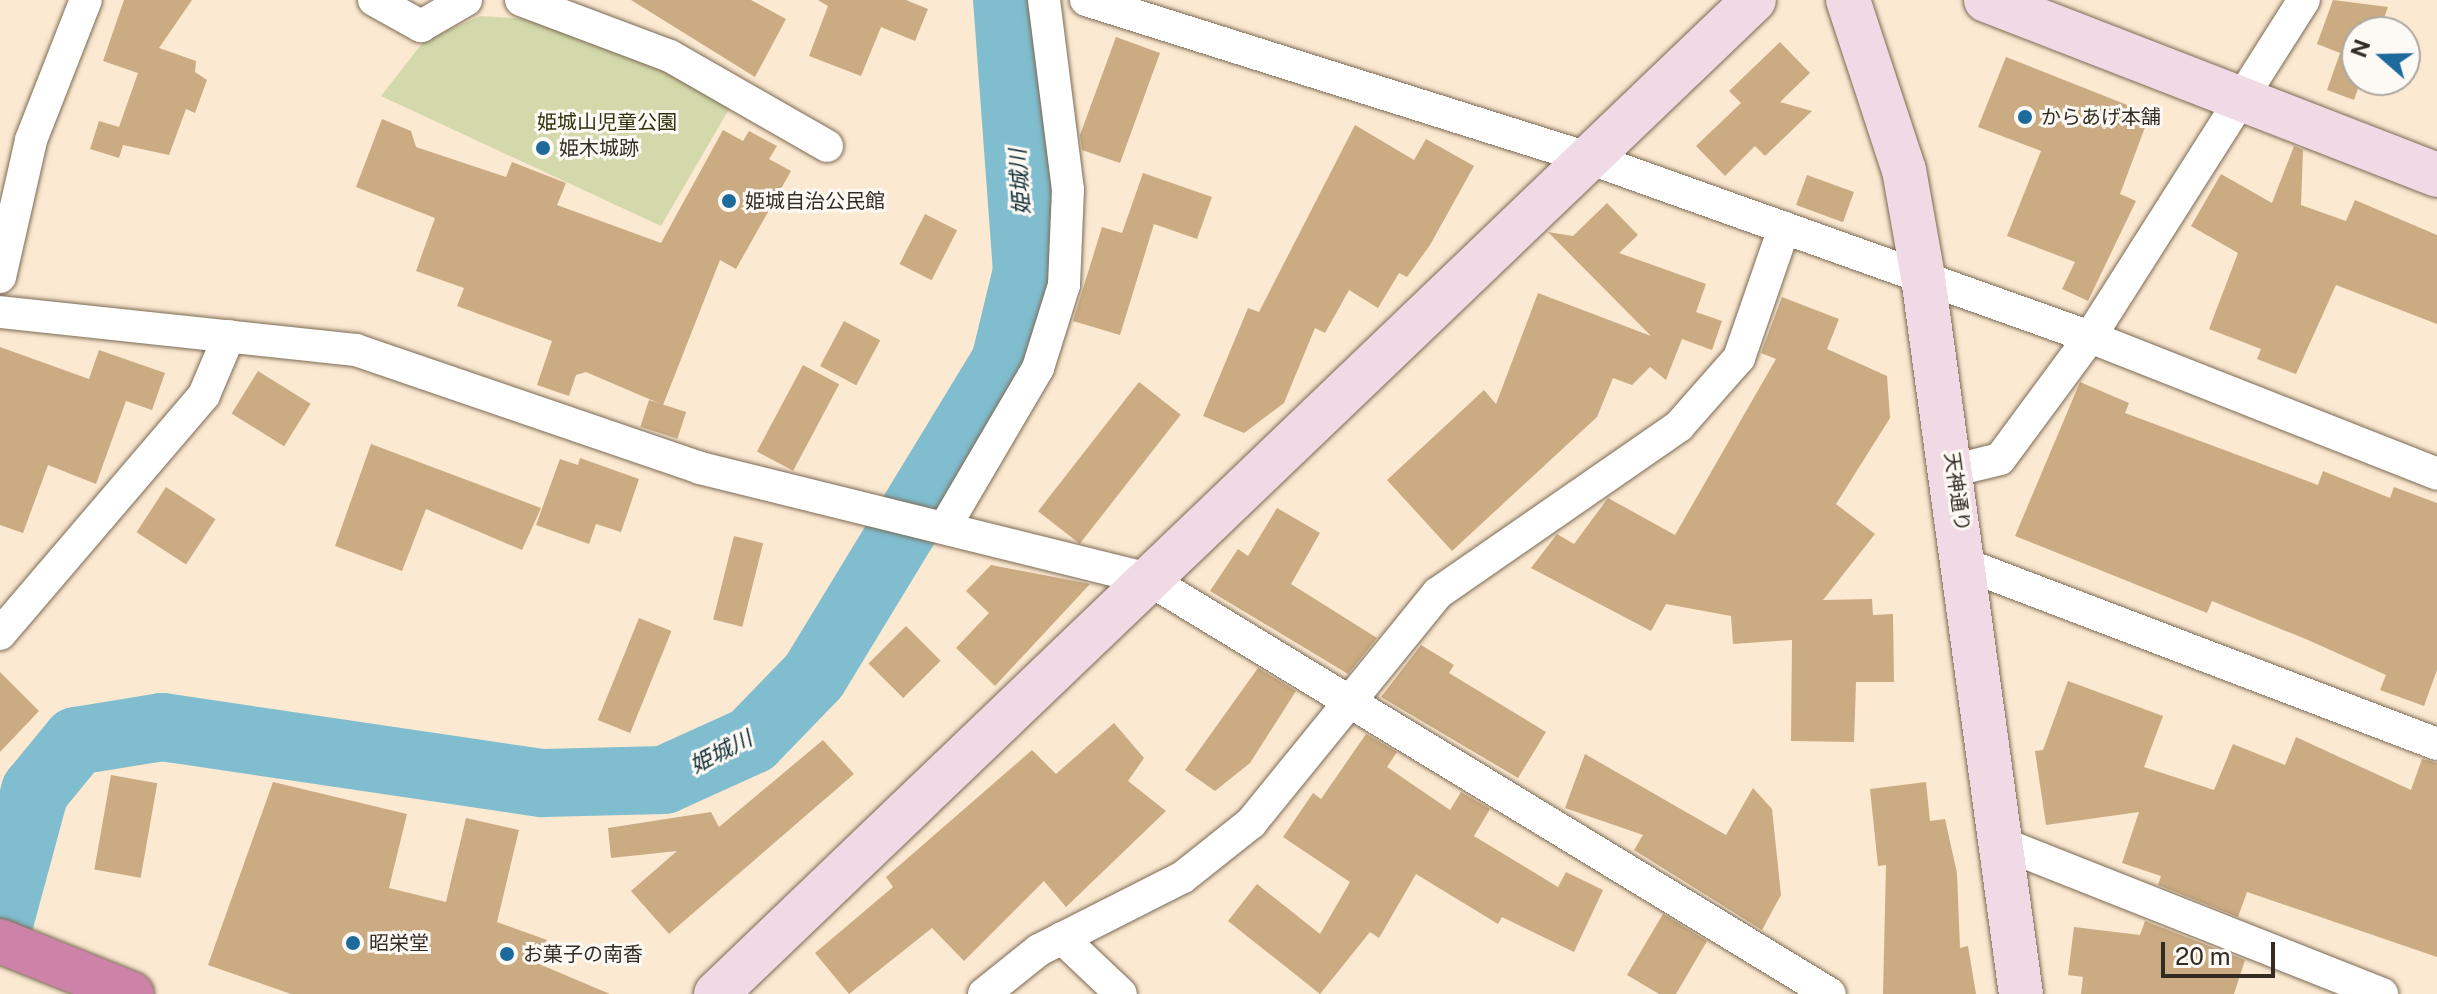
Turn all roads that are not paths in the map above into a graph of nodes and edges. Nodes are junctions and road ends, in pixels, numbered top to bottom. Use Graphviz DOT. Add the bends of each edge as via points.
graph roads {
  1 [pos="86,0"];
  2 [pos="374,0"];
  3 [pos="466,0"];
  4 [pos="521,0"];
  5 [pos="1044,0"];
  6 [pos="1086,0"];
  7 [pos="1754,0"];
  8 [pos="1848,0"];
  9 [pos="1986,0"];
  10 [pos="2304,0"];
  11 [pos="2240,99"];
  12 [pos="827,146"];
  13 [pos="1594,160"];
  14 [pos="2437,175"];
  15 [pos="1784,228"];
  16 [pos="0,277"];
  17 [pos="1923,277"];
  18 [pos="0,312"];
  19 [pos="229,336"];
  20 [pos="2090,337"];
  21 [pos="1955,470"];
  22 [pos="2437,474"];
  23 [pos="942,524"];
  24 [pos="1967,565"];
  25 [pos="1148,579"];
  26 [pos="0,634"];
  27 [pos="1345,704"];
  28 [pos="2437,744"];
  29 [pos="2001,843"];
  30 [pos="1062,938"];
  31 [pos="0,941"];
  32 [pos="132,994"];
  33 [pos="716,994"];
  34 [pos="984,994"];
  35 [pos="1121,994"];
  36 [pos="1830,994"];
  37 [pos="2021,994"];
  38 [pos="2382,994"];
  1 -- 16 [label="street" via="31,140"];
  2 -- 3 [label="street" via="421,26"];
  4 -- 12 [label="street" via="670,56"];
  5 -- 23 [label="street" via="1068,190 1064,285 1038,368"];
  6 -- 13 [label="street"];
  7 -- 13 [label="street"];
  8 -- 17 [label="street, 天神通り" via="1904,170"];
  9 -- 11 [label="street"];
  10 -- 11 [label="street"];
  11 -- 14 [label="street"];
  11 -- 20 [label="street"];
  13 -- 15 [label="street"];
  13 -- 25 [label="street"];
  15 -- 17 [label="street"];
  15 -- 27 [label="street" via="1739,358 1679,426 1438,593"];
  17 -- 20 [label="street"];
  17 -- 21 [label="street, 天神通り"];
  18 -- 19 [label="street"];
  19 -- 23 [label="street" via="356,350 700,468"];
  19 -- 26 [label="street" via="204,395"];
  20 -- 21 [label="street" via="2000,459"];
  20 -- 22 [label="street"];
  21 -- 24 [label="street, 天神通り"];
  23 -- 25 [label="street"];
  24 -- 28 [label="street"];
  24 -- 29 [label="street, 天神通り"];
  25 -- 27 [label="street"];
  25 -- 33 [label="street"];
  27 -- 30 [label="street" via="1251,823 1183,877"];
  27 -- 36 [label="street"];
  29 -- 37 [label="street, 天神通り"];
  29 -- 38 [label="street"];
  30 -- 34 [label="street"];
  30 -- 35 [label="street"];
  31 -- 32 [label="highway"];
}
